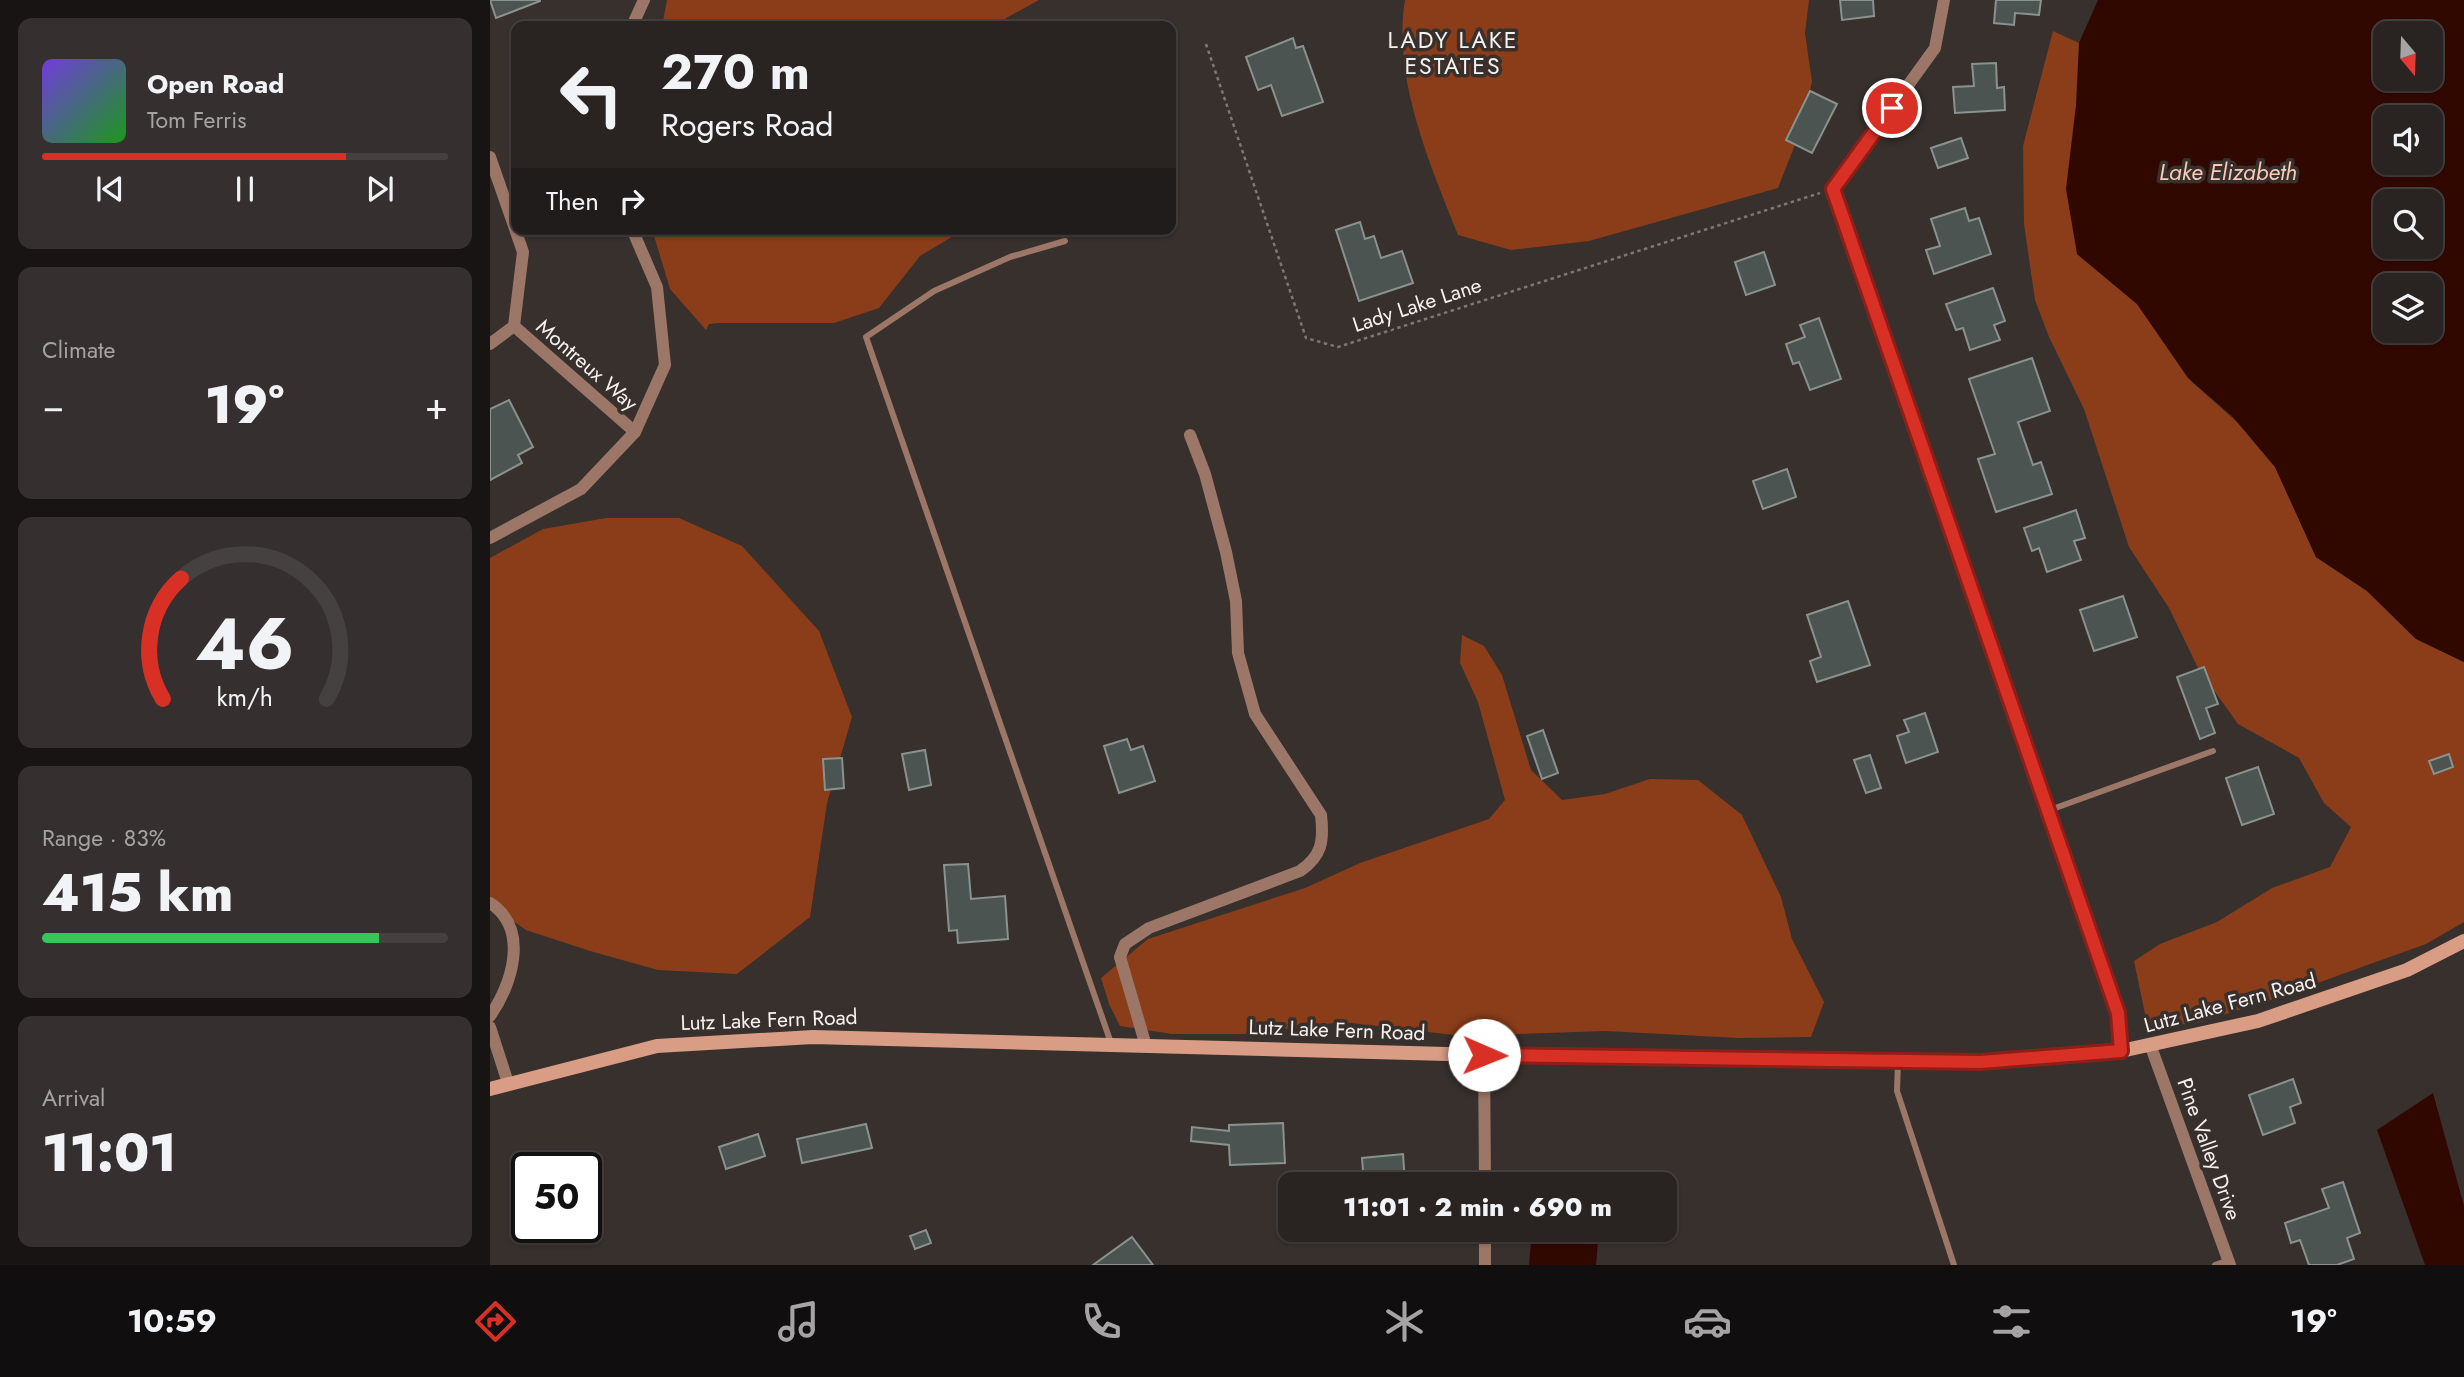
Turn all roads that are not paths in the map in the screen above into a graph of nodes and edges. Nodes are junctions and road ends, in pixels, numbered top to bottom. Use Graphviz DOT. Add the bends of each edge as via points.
graph roads {
  1 [pos="644,0"];
  2 [pos="1944,0"];
  3 [pos="634,21"];
  4 [pos="490,157"];
  5 [pos="511,217"];
  6 [pos="517,235"];
  7 [pos="635,235"];
  8 [pos="1065,241"];
  9 [pos="514,326"];
  10 [pos="490,344"];
  11 [pos="635,432"];
  12 [pos="1190,435"];
  13 [pos="490,538"];
  14 [pos="2213,751"];
  15 [pos="2047,811"];
  16 [pos="490,903"];
  17 [pos="2464,941"];
  18 [pos="490,1016"];
  19 [pos="490,1027"];
  20 [pos="1112,1045"];
  21 [pos="1146,1046"];
  22 [pos="2151,1047"];
  23 [pos="2121,1051"];
  24 [pos="1484,1055"];
  25 [pos="1898,1061"];
  26 [pos="508,1083"];
  27 [pos="490,1089"];
  28 [pos="1485,1172"];
  29 [pos="1485,1242"];
  30 [pos="2229,1262"];
  31 [pos="1485,1265"];
  32 [pos="1954,1265"];
  33 [pos="2215,1265"];
  1 -- 3 [label="street"];
  2 -- 15 [label="street" via="1936,48 1833,189"];
  4 -- 5 [label="street"];
  6 -- 9 [label="street" via="523,251"];
  7 -- 11 [label="street" via="657,287 665,365"];
  8 -- 20 [label="lane" via="1010,257 934,291 866,337"];
  9 -- 10 [label="street"];
  9 -- 11 [label="street, Montreux Way"];
  11 -- 13 [label="street" via="581,489"];
  12 -- 21 [label="street" via="1226,552 1236,601 1238,653 1255,715 1321,815 1323,834 1314,862 1300,872 1149,928 1125,943 1120,957"];
  14 -- 15 [label="lane"];
  15 -- 23 [label="street" via="2118,1013"];
  16 -- 18 [label="street" via="511,931 514,953 512,973"];
  17 -- 22 [label="main road, Lutz Lake Fern Road" via="2359,988 2258,1021"];
  19 -- 26 [label="street"];
  20 -- 21 [label="main road, Lutz Lake Fern Road"];
  20 -- 26 [label="main road, Lutz Lake Fern Road" via="734,1039 657,1045"];
  21 -- 24 [label="main road, Lutz Lake Fern Road"];
  22 -- 23 [label="main road, Lutz Lake Fern Road"];
  22 -- 30 [label="street, Pine Valley Drive"];
  23 -- 25 [label="main road, Lutz Lake Fern Road" via="1980,1062"];
  24 -- 25 [label="main road, Lutz Lake Fern Road"];
  24 -- 28 [label="street"];
  25 -- 32 [label="lane" via="1897,1091"];
  26 -- 27 [label="main road, Lutz Lake Fern Road"];
  29 -- 31 [label="street"];
  30 -- 33 [label="lane"];
}
